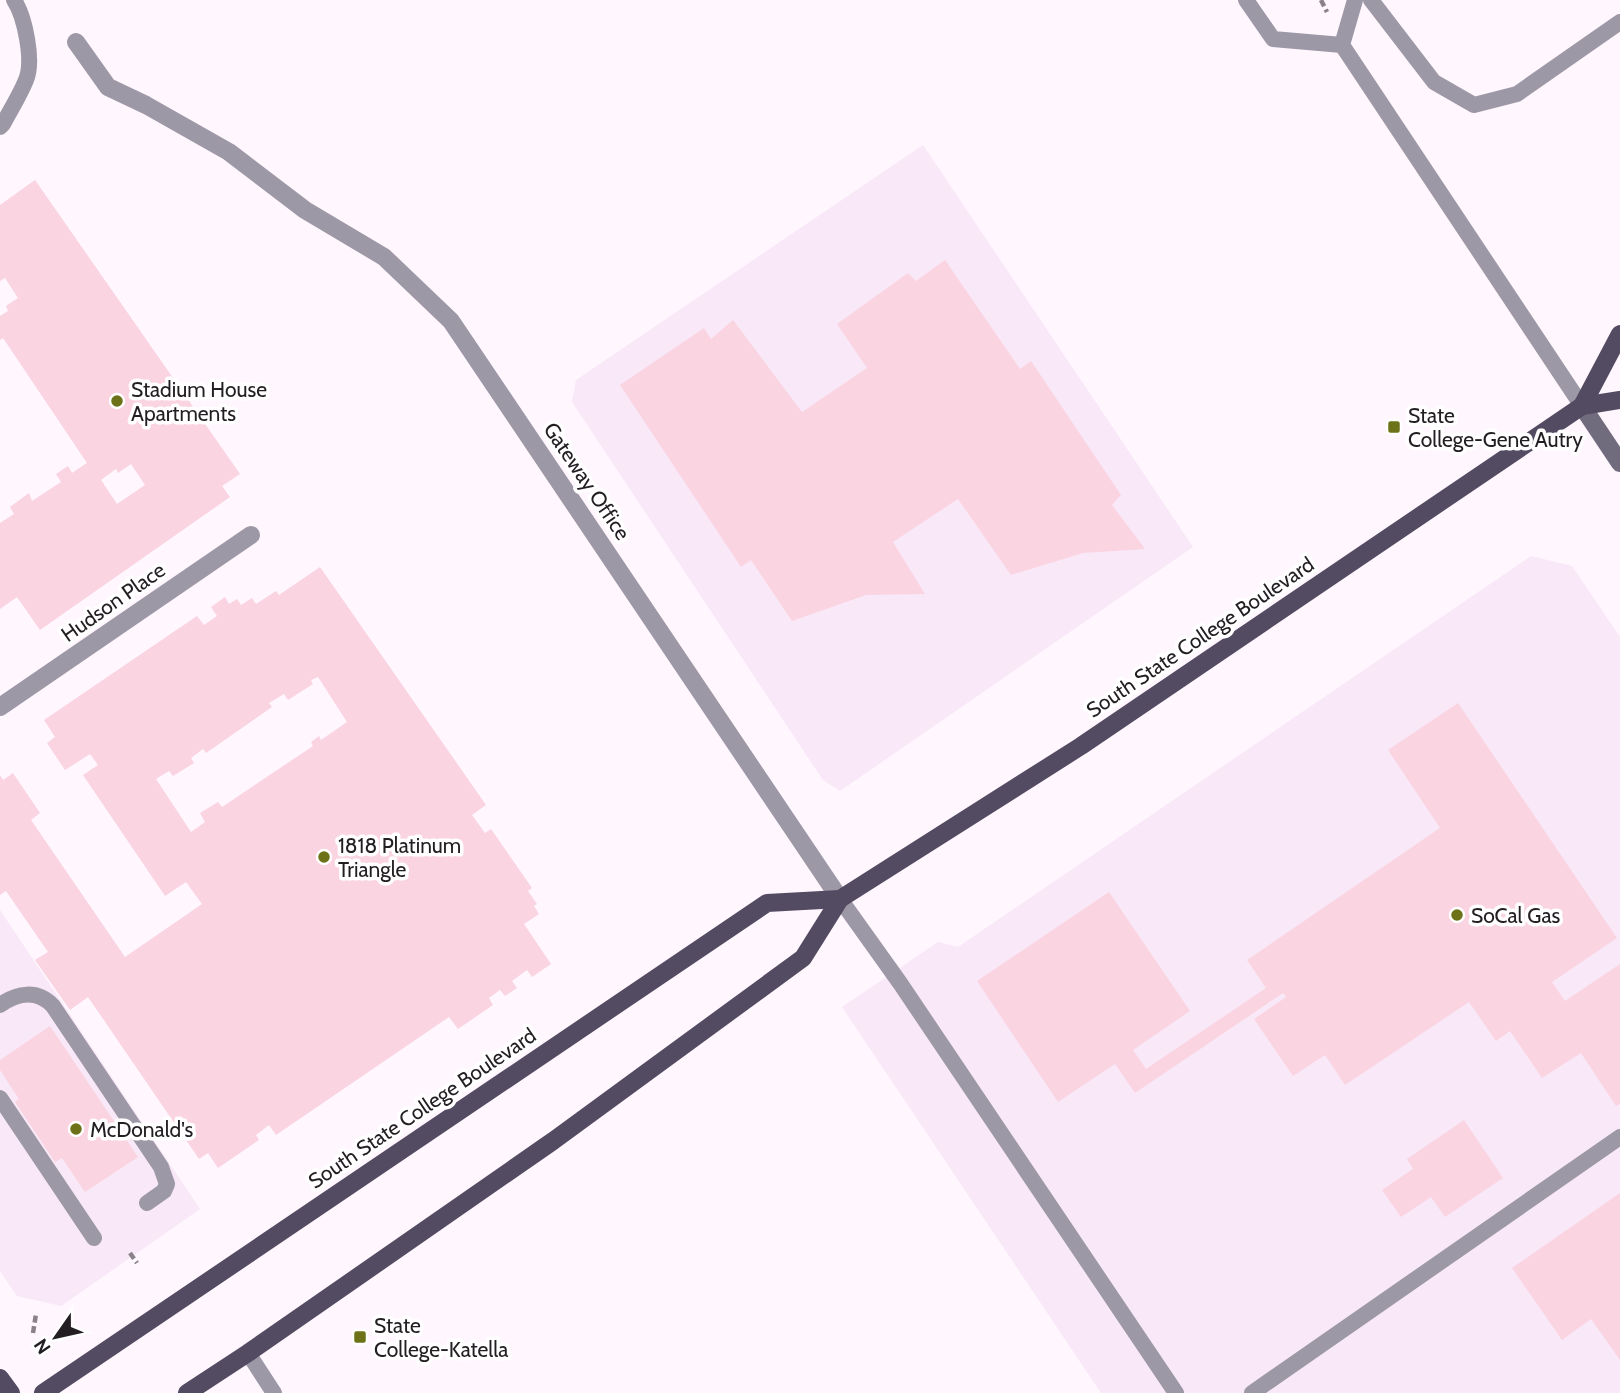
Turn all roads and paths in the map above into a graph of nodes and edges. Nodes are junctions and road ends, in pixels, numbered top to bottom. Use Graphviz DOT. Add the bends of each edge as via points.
graph roads {
  1 [pos="14,0"];
  2 [pos="1246,0"];
  3 [pos="1355,0"];
  4 [pos="1371,0"];
  5 [pos="1620,22"];
  6 [pos="76,42"];
  7 [pos="1342,45"];
  8 [pos="0,127"];
  9 [pos="1620,334"];
  10 [pos="1620,400"];
  11 [pos="1581,406"];
  12 [pos="1620,463"];
  13 [pos="251,535"];
  14 [pos="0,708"];
  15 [pos="840,899"];
  16 [pos="0,1005"];
  17 [pos="0,1098"];
  18 [pos="1620,1137"];
  19 [pos="147,1203"];
  20 [pos="94,1238"];
  21 [pos="130,1253"];
  22 [pos="137,1263"];
  23 [pos="36,1314"];
  24 [pos="33,1333"];
  25 [pos="248,1353"];
  26 [pos="0,1378"];
  27 [pos="10,1393"];
  28 [pos="43,1393"];
  29 [pos="187,1393"];
  30 [pos="274,1393"];
  31 [pos="1176,1393"];
  32 [pos="1252,1393"];
  1 -- 8 [label="lane" via="29,48 28,77"];
  2 -- 7 [label="lane" via="1273,39"];
  3 -- 7 [label="lane"];
  4 -- 5 [label="lane" via="1434,82 1474,105 1517,94"];
  6 -- 15 [label="street, Gateway Office" via="108,87 229,152 305,210 384,257 451,321"];
  7 -- 11 [label="lane"];
  9 -- 11 [label="main road, South State College Boulevard"];
  10 -- 11 [label="main road, South State College Boulevard"];
  11 -- 12 [label="street"];
  11 -- 15 [label="main road, South State College Boulevard" via="1081,746"];
  13 -- 14 [label="street, Hudson Place"];
  15 -- 25 [label="main road, South State College Boulevard" via="803,958 553,1141"];
  15 -- 28 [label="main road, South State College Boulevard" via="767,903"];
  15 -- 31 [label="lane"];
  16 -- 19 [label="lane" via="20,995 41,997 52,1006 161,1167 167,1184"];
  17 -- 20 [label="lane"];
  18 -- 32 [label="lane"];
  21 -- 22 [label="path"];
  23 -- 24 [label="path"];
  25 -- 29 [label="main road, South State College Boulevard"];
  25 -- 30 [label="lane"];
  26 -- 27 [label="main road"];
}
